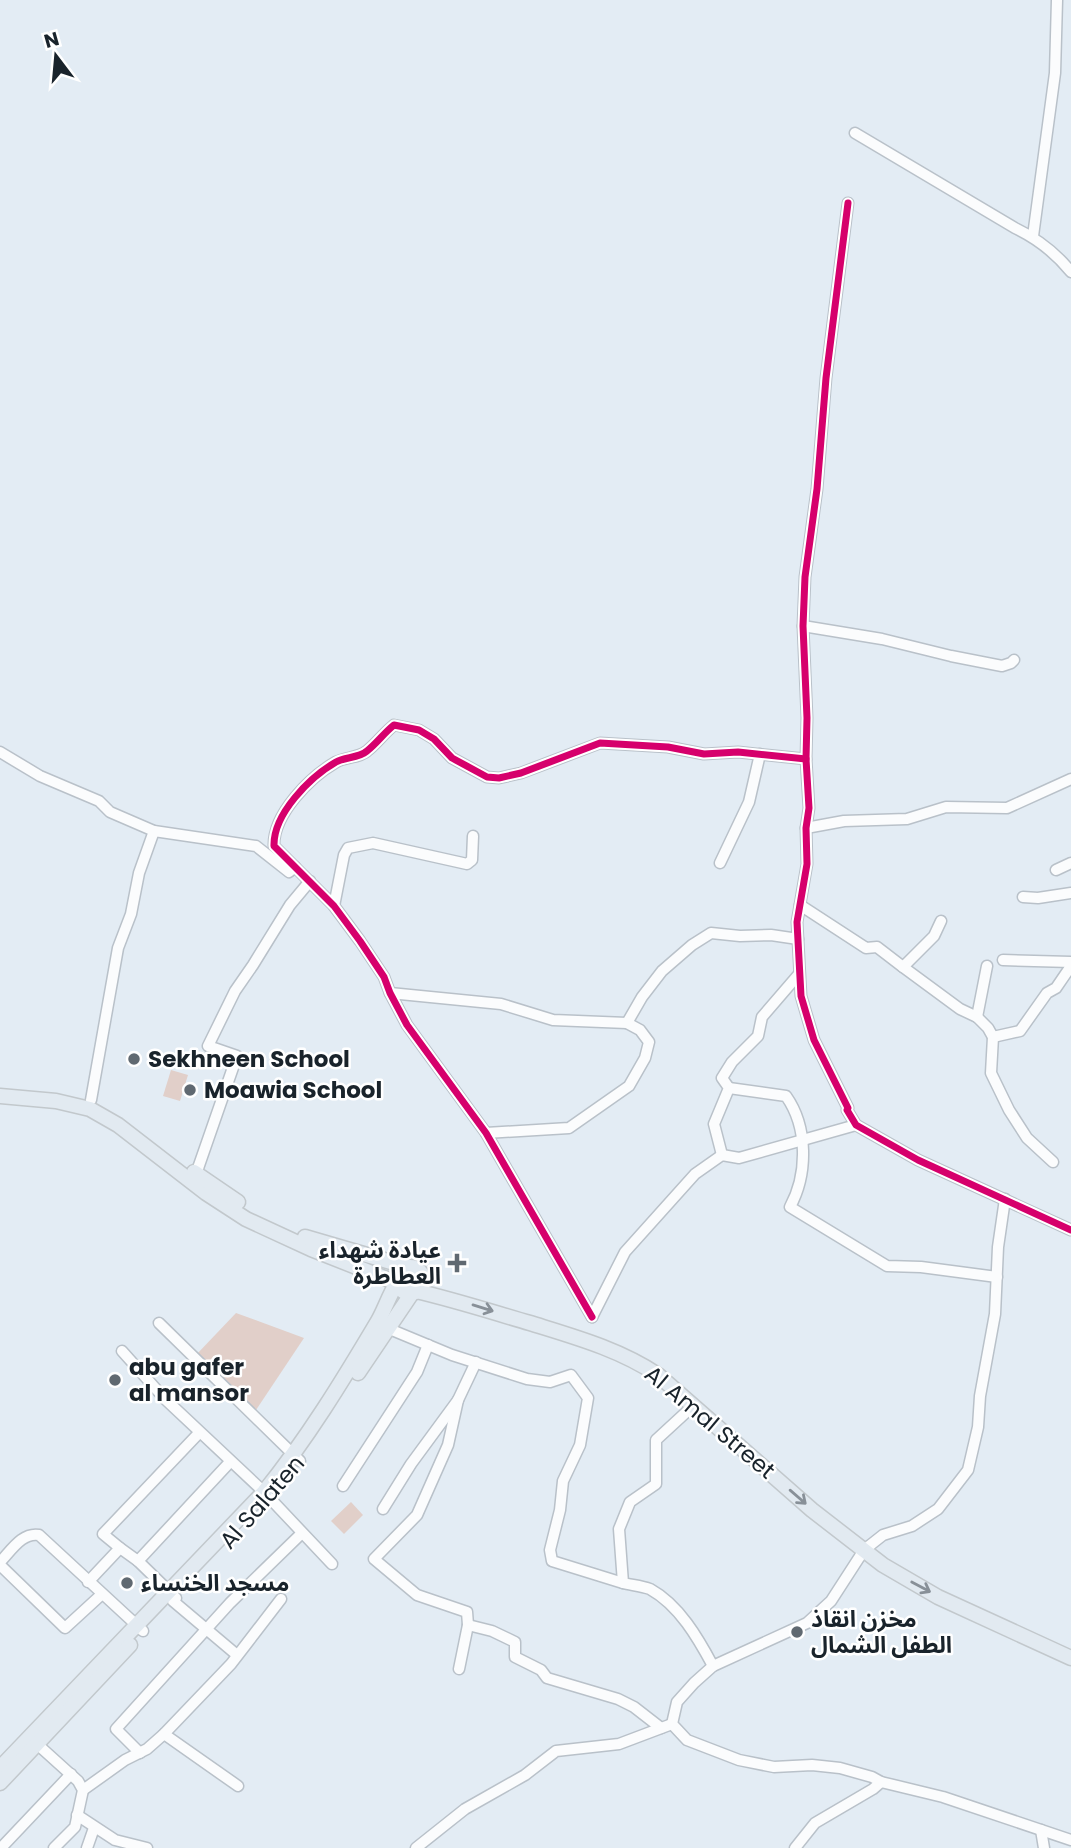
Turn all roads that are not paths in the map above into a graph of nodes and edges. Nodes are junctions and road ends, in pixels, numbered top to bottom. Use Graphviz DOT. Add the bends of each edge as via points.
graph roads {
  1 [pos="1058,0"];
  2 [pos="855,133"];
  3 [pos="848,203"];
  4 [pos="1033,236"];
  5 [pos="1071,272"];
  6 [pos="803,626"];
  7 [pos="1014,660"];
  8 [pos="0,752"];
  9 [pos="760,754"];
  10 [pos="806,760"];
  11 [pos="1071,779"];
  12 [pos="806,828"];
  13 [pos="154,831"];
  14 [pos="473,836"];
  15 [pos="720,863"];
  16 [pos="1071,863"];
  17 [pos="295,867"];
  18 [pos="1056,870"];
  19 [pos="310,881"];
  20 [pos="1071,893"];
  21 [pos="1023,897"];
  22 [pos="800,905"];
  23 [pos="334,906"];
  24 [pos="941,921"];
  25 [pos="798,939"];
  26 [pos="1003,960"];
  27 [pos="1071,964"];
  28 [pos="987,966"];
  29 [pos="903,967"];
  30 [pos="799,974"];
  31 [pos="390,993"];
  32 [pos="977,1017"];
  33 [pos="628,1023"];
  34 [pos="993,1037"];
  35 [pos="0,1087"];
  36 [pos="729,1088"];
  37 [pos="0,1096"];
  38 [pos="91,1100"];
  39 [pos="856,1125"];
  40 [pos="486,1133"];
  41 [pos="803,1140"];
  42 [pos="722,1155"];
  43 [pos="1053,1162"];
  44 [pos="196,1174"];
  45 [pos="1005,1199"];
  46 [pos="1071,1230"];
  47 [pos="408,1267"];
  48 [pos="997,1277"];
  49 [pos="397,1283"];
  50 [pos="414,1292"];
  51 [pos="159,1323"];
  52 [pos="387,1328"];
  53 [pos="428,1345"];
  54 [pos="122,1351"];
  55 [pos="476,1362"];
  56 [pos="458,1400"];
  57 [pos="694,1405"];
  58 [pos="199,1433"];
  59 [pos="297,1458"];
  60 [pos="230,1462"];
  61 [pos="344,1486"];
  62 [pos="267,1495"];
  63 [pos="383,1509"];
  64 [pos="302,1533"];
  65 [pos="120,1548"];
  66 [pos="864,1550"];
  67 [pos="138,1561"];
  68 [pos="0,1563"];
  69 [pos="332,1563"];
  70 [pos="88,1582"];
  71 [pos="623,1583"];
  72 [pos="101,1595"];
  73 [pos="172,1597"];
  74 [pos="281,1599"];
  75 [pos="468,1625"];
  76 [pos="207,1628"];
  77 [pos="140,1629"];
  78 [pos="237,1655"];
  79 [pos="1071,1658"];
  80 [pos="713,1666"];
  81 [pos="459,1670"];
  82 [pos="666,1726"];
  83 [pos="164,1734"];
  84 [pos="37,1744"];
  85 [pos="140,1753"];
  86 [pos="0,1768"];
  87 [pos="71,1774"];
  88 [pos="0,1783"];
  89 [pos="880,1783"];
  90 [pos="238,1786"];
  91 [pos="83,1790"];
  92 [pos="77,1815"];
  93 [pos="94,1828"];
  94 [pos="1041,1830"];
  95 [pos="1071,1840"];
  96 [pos="1,1848"];
  97 [pos="54,1848"];
  98 [pos="87,1848"];
  99 [pos="146,1848"];
  100 [pos="416,1848"];
  101 [pos="795,1848"];
  102 [pos="1044,1848"];
  1 -- 4 [label="street" via="1055,73"];
  2 -- 4 [label="street"];
  3 -- 6 [label="street"];
  4 -- 5 [label="street"];
  6 -- 7 [label="street" via="1002,666"];
  6 -- 10 [label="street"];
  8 -- 13 [label="street"];
  9 -- 10 [label="street"];
  9 -- 15 [label="street" via="749,802"];
  9 -- 17 [label="street" via="704,754 600,743 499,778 487,777 452,758 419,730 394,725 365,753 337,761 288,807 274,846"];
  10 -- 12 [label="street"];
  11 -- 12 [label="street" via="1007,808 946,807 907,819 845,821"];
  12 -- 22 [label="street" via="807,864"];
  13 -- 17 [label="street" via="256,846 289,872"];
  13 -- 38 [label="street" via="118,948"];
  14 -- 23 [label="street" via="472,860 467,864 373,843 348,848"];
  16 -- 18 [label="street"];
  17 -- 19 [label="street"];
  19 -- 23 [label="street"];
  19 -- 44 [label="street" via="234,991 208,1046 237,1056"];
  20 -- 21 [label="street"];
  22 -- 25 [label="street"];
  22 -- 29 [label="street" via="866,948 877,947"];
  23 -- 31 [label="street" via="378,967"];
  24 -- 29 [label="street" via="934,936"];
  25 -- 30 [label="street"];
  25 -- 33 [label="street" via="711,933 662,971"];
  26 -- 27 [label="street"];
  27 -- 34 [label="street" via="1020,1031"];
  28 -- 32 [label="street"];
  29 -- 32 [label="street"];
  30 -- 36 [label="street" via="762,1017 758,1037 722,1078"];
  30 -- 39 [label="street" via="814,1040"];
  31 -- 33 [label="street" via="501,1004 553,1020"];
  31 -- 40 [label="street" via="407,1025"];
  32 -- 34 [label="street"];
  33 -- 40 [label="street" via="649,1042 629,1086 569,1128"];
  34 -- 43 [label="street" via="991,1073 1027,1138"];
  35 -- 38 [label="main road"];
  36 -- 41 [label="street" via="786,1096 796,1110"];
  36 -- 42 [label="street" via="714,1124"];
  37 -- 49 [label="main road" via="90,1109 246,1219"];
  38 -- 44 [label="main road" via="123,1117"];
  39 -- 41 [label="street"];
  39 -- 45 [label="street" via="918,1160"];
  40 -- 42 [label="street" via="592,1317 625,1252 695,1174"];
  41 -- 42 [label="street" via="739,1158"];
  41 -- 48 [label="street" via="800,1186 790,1207 887,1266"];
  44 -- 47 [label="main road" via="251,1211 302,1236"];
  45 -- 46 [label="street"];
  45 -- 48 [label="street"];
  47 -- 49 [label="main road" via="400,1271"];
  47 -- 50 [label="main road" via="422,1276 422,1285"];
  48 -- 66 [label="street" via="995,1314 968,1470 938,1509 912,1526 883,1535"];
  49 -- 50 [label="main road" via="401,1290"];
  49 -- 59 [label="main road, Al Salaten"];
  50 -- 52 [label="main road, Al Salaten"];
  50 -- 57 [label="main road, Al Amal Street, one-way" via="610,1349 659,1375"];
  51 -- 59 [label="street"];
  52 -- 53 [label="street"];
  52 -- 59 [label="main road, Al Salaten"];
  53 -- 55 [label="street"];
  53 -- 61 [label="street" via="417,1372"];
  54 -- 58 [label="street"];
  55 -- 56 [label="street"];
  55 -- 71 [label="street" via="527,1379 550,1382 571,1375 589,1398 580,1445 563,1481 552,1561"];
  56 -- 63 [label="street"];
  56 -- 75 [label="street" via="447,1445 417,1516 374,1559 417,1595 467,1612"];
  57 -- 66 [label="main road, Al Amal Street, one-way"];
  57 -- 71 [label="street" via="656,1440 656,1484 630,1502 626,1511 620,1529"];
  58 -- 60 [label="street"];
  58 -- 65 [label="street" via="103,1534"];
  59 -- 62 [label="main road, Al Salaten"];
  60 -- 62 [label="street"];
  60 -- 67 [label="street"];
  62 -- 64 [label="street"];
  62 -- 73 [label="main road, Al Salaten"];
  64 -- 69 [label="street"];
  64 -- 76 [label="street"];
  65 -- 67 [label="street"];
  65 -- 70 [label="street"];
  66 -- 79 [label="main road, Al Amal Street, one-way" via="913,1583"];
  66 -- 80 [label="street" via="831,1601 807,1623"];
  67 -- 73 [label="street"];
  68 -- 70 [label="street" via="24,1537 35,1534"];
  68 -- 72 [label="street" via="65,1628"];
  70 -- 72 [label="street"];
  71 -- 80 [label="street" via="649,1589 674,1609"];
  72 -- 77 [label="street"];
  73 -- 76 [label="street"];
  73 -- 77 [label="main road, Al Salaten"];
  74 -- 78 [label="street"];
  75 -- 81 [label="street"];
  75 -- 82 [label="street" via="515,1642 515,1657 547,1678 618,1699"];
  76 -- 78 [label="street"];
  76 -- 85 [label="street" via="116,1729"];
  77 -- 84 [label="main road, Al Salaten"];
  77 -- 86 [label="main road, Al Salaten"];
  78 -- 83 [label="street"];
  80 -- 82 [label="street" via="677,1702"];
  82 -- 89 [label="street" via="687,1740 739,1759 774,1767 839,1768"];
  82 -- 100 [label="street" via="619,1744 556,1751 525,1775 465,1809"];
  83 -- 85 [label="street"];
  83 -- 90 [label="street"];
  84 -- 87 [label="street"];
  84 -- 88 [label="main road, Al Salaten"];
  85 -- 91 [label="street"];
  87 -- 91 [label="street"];
  87 -- 96 [label="street"];
  89 -- 94 [label="street" via="943,1797"];
  89 -- 101 [label="street" via="815,1823"];
  91 -- 92 [label="street"];
  92 -- 93 [label="street"];
  92 -- 97 [label="street" via="75,1826"];
  93 -- 98 [label="street"];
  93 -- 99 [label="street" via="115,1840"];
  94 -- 95 [label="street"];
  94 -- 102 [label="street"];
}
